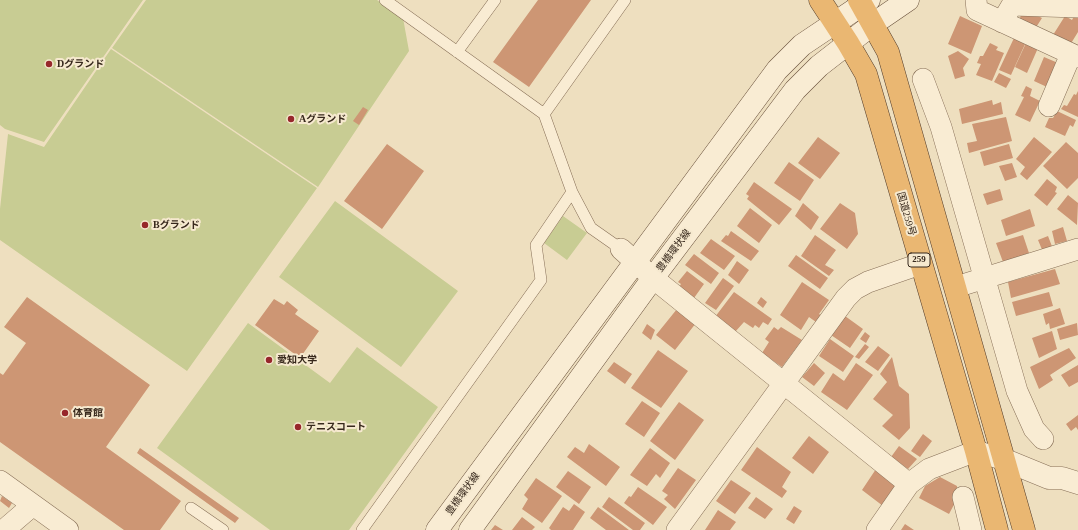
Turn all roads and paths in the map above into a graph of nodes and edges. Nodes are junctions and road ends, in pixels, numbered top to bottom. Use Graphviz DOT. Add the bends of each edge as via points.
graph roads {
  1 [pos="385,0"];
  2 [pos="495,0"];
  3 [pos="625,0"];
  4 [pos="820,0"];
  5 [pos="908,0"];
  6 [pos="976,0"];
  7 [pos="863,2"];
  8 [pos="1078,8"];
  9 [pos="835,22"];
  10 [pos="1002,22"];
  11 [pos="873,24"];
  12 [pos="848,42"];
  13 [pos="457,52"];
  14 [pos="1074,55"];
  15 [pos="923,79"];
  16 [pos="1049,106"];
  17 [pos="934,110"];
  18 [pos="544,114"];
  19 [pos="906,114"];
  20 [pos="572,192"];
  21 [pos="1078,249"];
  22 [pos="628,255"];
  23 [pos="920,264"];
  24 [pos="653,278"];
  25 [pos="984,278"];
  26 [pos="956,287"];
  27 [pos="785,383"];
  28 [pos="1043,439"];
  29 [pos="976,451"];
  30 [pos="1005,460"];
  31 [pos="0,481"];
  32 [pos="1078,483"];
  33 [pos="909,484"];
  34 [pos="963,497"];
  35 [pos="33,505"];
  36 [pos="191,508"];
  37 [pos="4,530"];
  38 [pos="68,530"];
  39 [pos="223,530"];
  40 [pos="362,530"];
  41 [pos="437,530"];
  42 [pos="470,530"];
  43 [pos="677,530"];
  44 [pos="877,530"];
  45 [pos="971,530"];
  46 [pos="997,530"];
  47 [pos="1024,530"];
  1 -- 13 [label="lane"];
  2 -- 13 [label="lane"];
  3 -- 18 [label="lane"];
  4 -- 9 [label="highway, 国道259号 / 259"];
  5 -- 11 [label="main road, 豊橋環状線"];
  6 -- 10 [label="street" via="977,10"];
  7 -- 9 [label="main road, 豊橋環状線"];
  7 -- 11 [label="highway"];
  8 -- 10 [label="street" via="1012,5"];
  9 -- 12 [label="highway, 国道259号 / 259"];
  9 -- 22 [label="main road, 豊橋環状線" via="802,45 777,70"];
  10 -- 14 [label="street"];
  11 -- 12 [label="main road, 豊橋環状線"];
  11 -- 19 [label="highway" via="888,52"];
  12 -- 23 [label="highway, 国道259号 / 259" via="866,74"];
  12 -- 24 [label="main road, 豊橋環状線" via="795,90"];
  13 -- 18 [label="lane"];
  14 -- 16 [label="street"];
  15 -- 17 [label="street"];
  17 -- 19 [label="street"];
  17 -- 25 [label="street"];
  18 -- 20 [label="lane"];
  19 -- 26 [label="highway"];
  20 -- 22 [label="lane" via="591,228"];
  20 -- 40 [label="lane" via="536,245 541,280"];
  21 -- 25 [label="street"];
  22 -- 24 [label="street"];
  22 -- 41 [label="main road, 豊橋環状線"];
  23 -- 27 [label="street" via="855,289"];
  23 -- 29 [label="highway, 国道259号 / 259"];
  24 -- 27 [label="street"];
  24 -- 42 [label="main road, 豊橋環状線"];
  25 -- 26 [label="street"];
  25 -- 28 [label="street" via="1017,391 1034,428"];
  26 -- 30 [label="highway"];
  27 -- 33 [label="street"];
  27 -- 43 [label="street"];
  29 -- 30 [label="street"];
  29 -- 33 [label="street" via="929,469"];
  29 -- 46 [label="highway, 国道259号 / 259"];
  30 -- 32 [label="main road" via="1049,478 1062,478"];
  30 -- 47 [label="highway"];
  31 -- 35 [label="street"];
  33 -- 44 [label="street"];
  34 -- 45 [label="street"];
  35 -- 37 [label="street"];
  35 -- 38 [label="street"];
  36 -- 39 [label="lane"];
}
